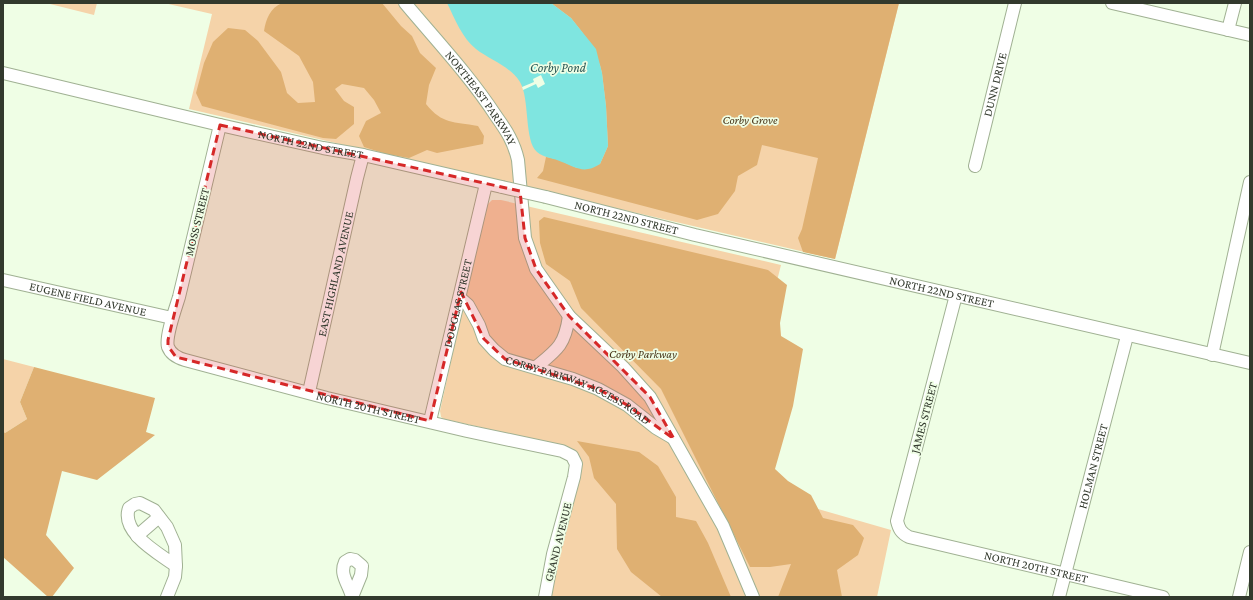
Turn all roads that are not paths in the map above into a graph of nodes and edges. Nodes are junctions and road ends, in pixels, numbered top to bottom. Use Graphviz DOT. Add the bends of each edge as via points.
graph roads {
  1 [pos="405,3"];
  2 [pos="1015,3"];
  3 [pos="1112,3"];
  4 [pos="1235,3"];
  5 [pos="1228,30"];
  6 [pos="1250,35"];
  7 [pos="3,73"];
  8 [pos="220,125"];
  9 [pos="363,155"];
  10 [pos="975,166"];
  11 [pos="486,184"];
  12 [pos="1249,188"];
  13 [pos="3,280"];
  14 [pos="956,295"];
  15 [pos="460,298"];
  16 [pos="569,316"];
  17 [pos="172,318"];
  18 [pos="1127,336"];
  19 [pos="1212,355"];
  20 [pos="1250,363"];
  21 [pos="536,367"];
  22 [pos="309,392"];
  23 [pos="430,422"];
  24 [pos="674,439"];
  25 [pos="572,486"];
  26 [pos="159,517"];
  27 [pos="137,536"];
  28 [pos="909,537"];
  29 [pos="1250,552"];
  30 [pos="176,566"];
  31 [pos="1064,574"];
  32 [pos="167,597"];
  33 [pos="545,597"];
  34 [pos="753,597"];
  35 [pos="1059,597"];
  36 [pos="1163,597"];
  37 [pos="1239,597"];
  1 -- 16 [label="street, NORTHEAST PARKWAY" via="488,102 516,147 524,238 536,269"];
  2 -- 10 [label="street, DUNN DRIVE"];
  3 -- 5 [label="street"];
  4 -- 5 [label="street"];
  5 -- 6 [label="street"];
  7 -- 8 [label="street, NORTH 22ND STREET"];
  8 -- 9 [label="street, NORTH 22ND STREET"];
  8 -- 17 [label="street, MOSS STREET"];
  9 -- 11 [label="street, NORTH 22ND STREET"];
  9 -- 22 [label="street, EAST HIGHLAND AVENUE"];
  11 -- 14 [label="street, NORTH 22ND STREET, bridge"];
  11 -- 15 [label="street, DOUGLAS STREET"];
  12 -- 19 [label="street"];
  13 -- 17 [label="street, EUGENE FIELD AVENUE"];
  14 -- 18 [label="street, NORTH 22ND STREET"];
  14 -- 28 [label="street, JAMES STREET" via="897,521 903,535"];
  15 -- 21 [label="street, CORBY PARKWAY ACCESS ROAD" via="468,305 484,339 494,350 505,359"];
  15 -- 23 [label="street, DOUGLAS STREET"];
  16 -- 21 [label="street" via="562,343"];
  16 -- 24 [label="street" via="623,367 650,397"];
  17 -- 22 [label="street, NORTH 20TH STREET" via="168,346 176,357"];
  18 -- 19 [label="street, NORTH 22ND STREET"];
  18 -- 31 [label="street, HOLMAN STREET"];
  19 -- 20 [label="street, NORTH 22ND STREET"];
  21 -- 24 [label="street, CORBY PARKWAY ACCESS ROAD" via="598,389 627,405"];
  22 -- 23 [label="street, NORTH 20TH STREET"];
  23 -- 25 [label="street, NORTH 20TH STREET" via="568,453 576,464"];
  24 -- 34 [label="street" via="723,526"];
  25 -- 33 [label="street, GRAND AVENUE" via="553,554"];
  26 -- 27 [label="street"];
  26 -- 27 [label="street" via="154,510 140,503 129,508 128,518"];
  26 -- 30 [label="street" via="175,544"];
  27 -- 30 [label="street"];
  28 -- 31 [label="street, NORTH 20TH STREET"];
  29 -- 37 [label="street"];
  30 -- 32 [label="street" via="173,584"];
  31 -- 35 [label="street, HOLMAN STREET"];
  31 -- 36 [label="street, NORTH 20TH STREET"];
}
